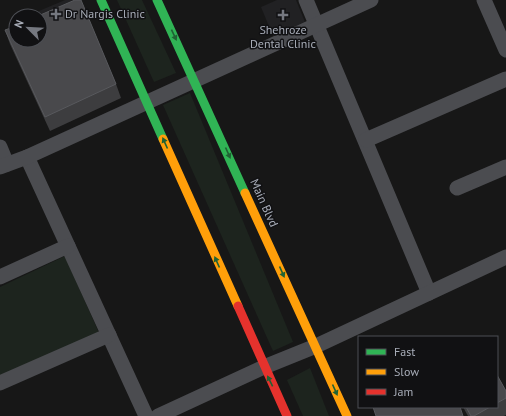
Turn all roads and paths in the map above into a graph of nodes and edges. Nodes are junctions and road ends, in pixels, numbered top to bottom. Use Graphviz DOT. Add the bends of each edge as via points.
graph roads {
  1 [pos="102,0"];
  2 [pos="157,0"];
  3 [pos="306,0"];
  4 [pos="371,0"];
  5 [pos="484,0"];
  6 [pos="317,24"];
  7 [pos="506,50"];
  8 [pos="506,79"];
  9 [pos="194,80"];
  10 [pos="146,101"];
  11 [pos="366,140"];
  12 [pos="0,147"];
  13 [pos="27,157"];
  14 [pos="4,166"];
  15 [pos="506,167"];
  16 [pos="457,188"];
  17 [pos="68,246"];
  18 [pos="506,257"];
  19 [pos="0,278"];
  20 [pos="429,293"];
  21 [pos="109,335"];
  22 [pos="316,346"];
  23 [pos="264,367"];
  24 [pos="0,383"];
  25 [pos="146,416"];
  26 [pos="158,416"];
  27 [pos="287,416"];
  28 [pos="347,416"];
  1 -- 10 [label="main road"];
  2 -- 9 [label="main road, Main Blvd, one-way"];
  3 -- 6 [label="street"];
  4 -- 6 [label="street"];
  5 -- 7 [label="street"];
  6 -- 9 [label="street"];
  6 -- 11 [label="street"];
  8 -- 11 [label="street"];
  9 -- 10 [label="street"];
  9 -- 22 [label="main road, Main Blvd, one-way"];
  10 -- 13 [label="street"];
  23 -- 10 [label="main road, one-way"];
  11 -- 20 [label="street"];
  12 -- 14 [label="street"];
  13 -- 14 [label="street"];
  13 -- 17 [label="street"];
  15 -- 16 [label="street"];
  17 -- 19 [label="street"];
  17 -- 21 [label="street"];
  18 -- 20 [label="street"];
  20 -- 22 [label="street"];
  21 -- 24 [label="street"];
  21 -- 25 [label="street"];
  22 -- 23 [label="street"];
  22 -- 28 [label="main road, Main Blvd, one-way"];
  23 -- 26 [label="street"];
  27 -- 23 [label="main road, one-way"];
}
